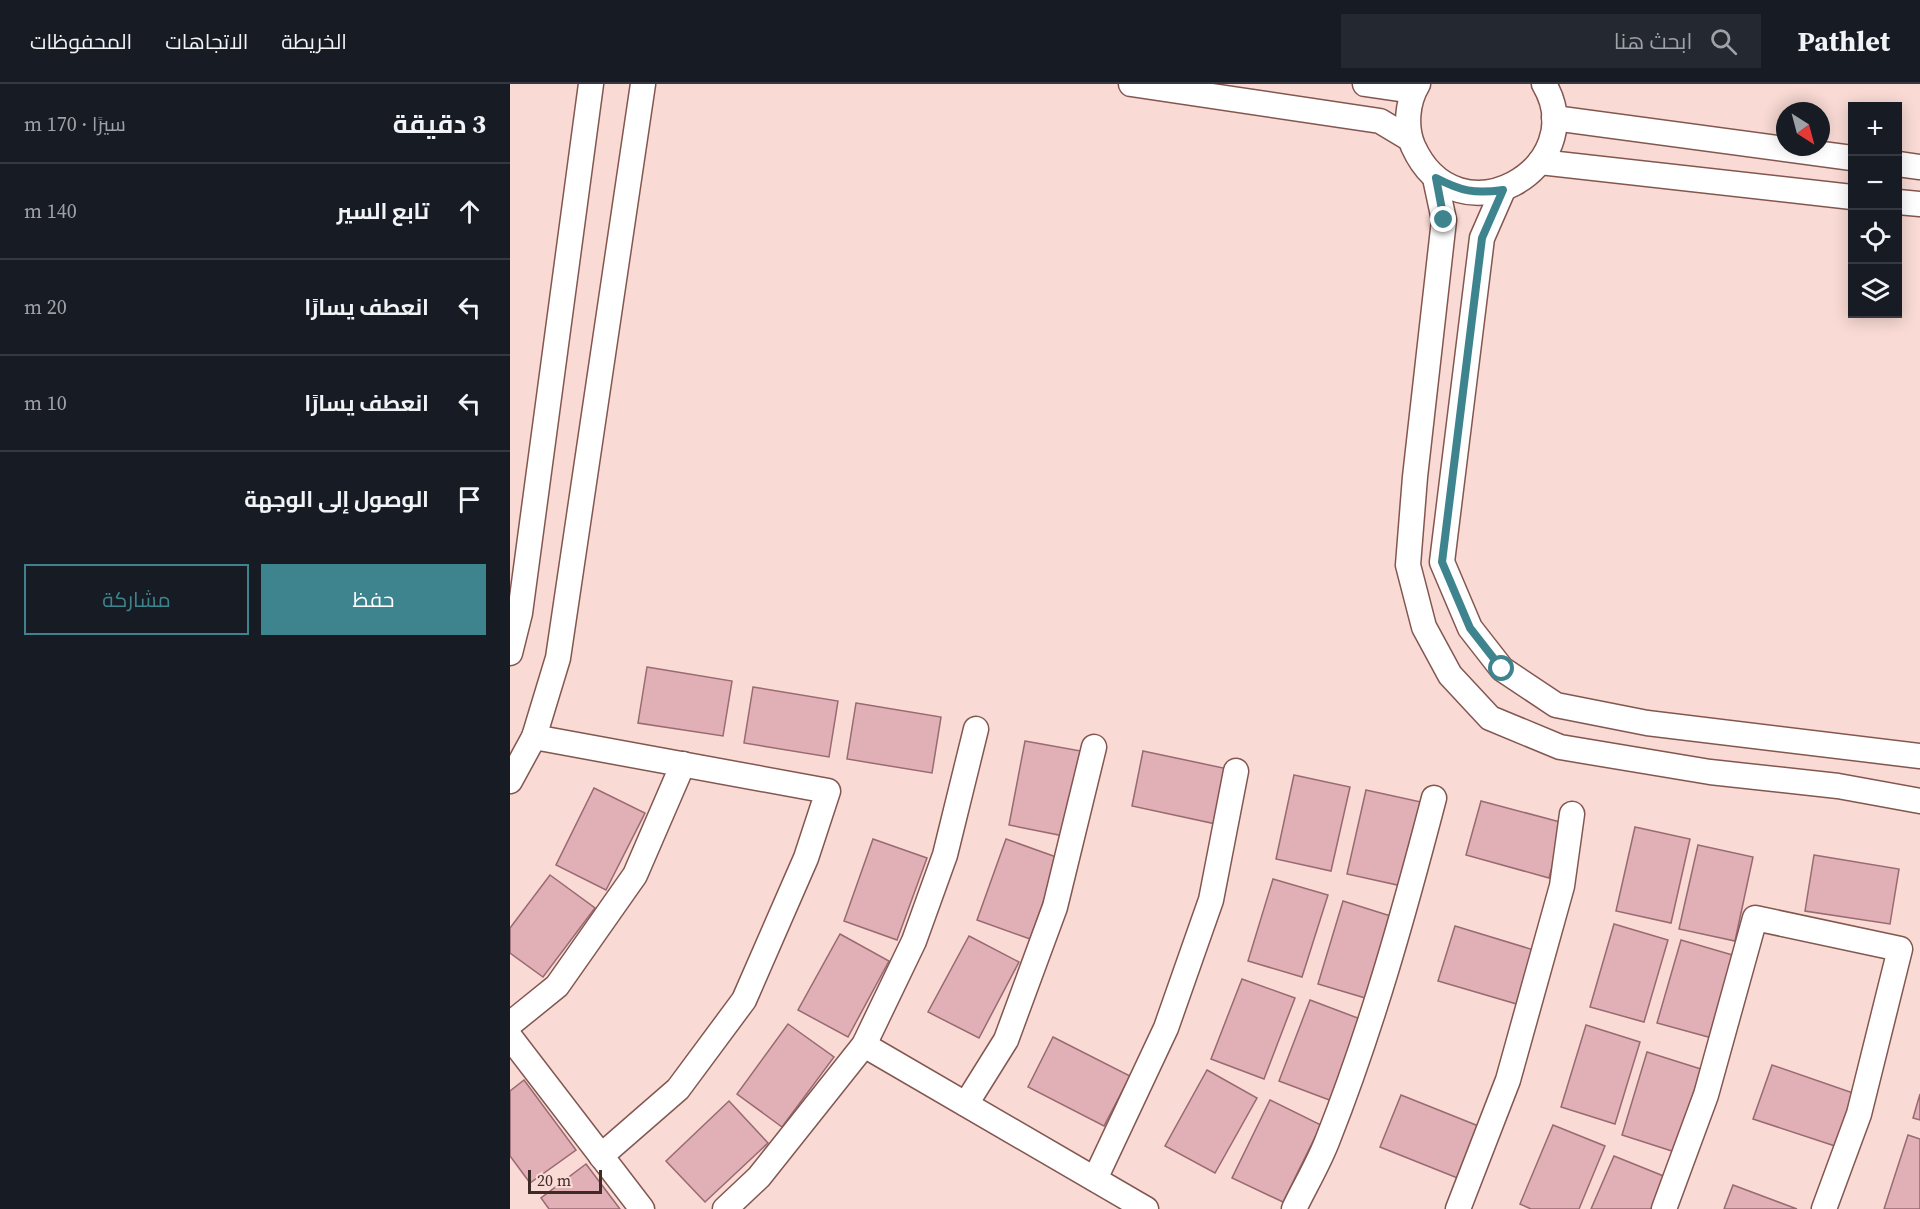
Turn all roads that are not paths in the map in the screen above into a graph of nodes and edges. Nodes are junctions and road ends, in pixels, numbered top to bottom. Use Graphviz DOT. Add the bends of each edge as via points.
graph roads {
  1 [pos="591,84"];
  2 [pos="643,84"];
  3 [pos="1131,84"];
  4 [pos="1365,84"];
  5 [pos="1544,84"];
  6 [pos="1416,88"];
  7 [pos="1554,118"];
  8 [pos="1410,139"];
  9 [pos="1848,157"];
  10 [pos="1540,162"];
  11 [pos="1902,165"];
  12 [pos="1920,167"];
  13 [pos="1436,178"];
  14 [pos="1503,190"];
  15 [pos="1848,197"];
  16 [pos="1902,202"];
  17 [pos="1920,204"];
  18 [pos="510,653"];
  19 [pos="976,729"];
  20 [pos="534,737"];
  21 [pos="1094,747"];
  22 [pos="1920,756"];
  23 [pos="683,764"];
  24 [pos="1236,771"];
  25 [pos="510,781"];
  26 [pos="1434,798"];
  27 [pos="1920,801"];
  28 [pos="1572,814"];
  29 [pos="510,1024"];
  30 [pos="510,1037"];
  31 [pos="864,1045"];
  32 [pos="966,1104"];
  33 [pos="602,1156"];
  34 [pos="1095,1179"];
  35 [pos="1140,1207"];
  36 [pos="642,1209"];
  37 [pos="725,1209"];
  38 [pos="1294,1209"];
  39 [pos="1458,1209"];
  40 [pos="1664,1209"];
  41 [pos="1824,1209"];
  1 -- 18 [label="street" via="520,613"];
  2 -- 20 [label="street" via="558,658"];
  3 -- 8 [label="street" via="1380,121"];
  4 -- 6 [label="street"];
  5 -- 7 [label="street"];
  6 -- 8 [label="street" via="1408,115"];
  7 -- 9 [label="street"];
  7 -- 10 [label="street" via="1551,141"];
  8 -- 13 [label="street" via="1419,160"];
  10 -- 14 [label="street" via="1524,179"];
  10 -- 15 [label="street"];
  11 -- 12 [label="street"];
  13 -- 14 [label="street" via="1456,189 1479,193"];
  13 -- 27 [label="street" via="1444,220 1408,565 1424,627 1450,675 1490,718 1560,747"];
  14 -- 22 [label="street" via="1482,238 1442,562 1470,628 1502,669 1556,705 1647,723"];
  16 -- 17 [label="street"];
  19 -- 31 [label="street" via="945,855 914,941"];
  20 -- 23 [label="street"];
  20 -- 25 [label="street"];
  21 -- 32 [label="street" via="1055,908 1006,1040"];
  23 -- 29 [label="street" via="635,875 557,986"];
  23 -- 33 [label="street" via="828,791 806,858 744,1000 678,1089"];
  24 -- 34 [label="street" via="1211,900 1166,1028"];
  26 -- 38 [label="street" via="1368,1031 1328,1141"];
  28 -- 39 [label="street" via="1562,886 1508,1080"];
  30 -- 33 [label="street"];
  31 -- 32 [label="street"];
  31 -- 37 [label="street" via="759,1177"];
  32 -- 34 [label="street"];
  33 -- 36 [label="street"];
  34 -- 35 [label="street"];
  40 -- 41 [label="street" via="1706,1095 1755,918 1900,949 1859,1114"];
}
